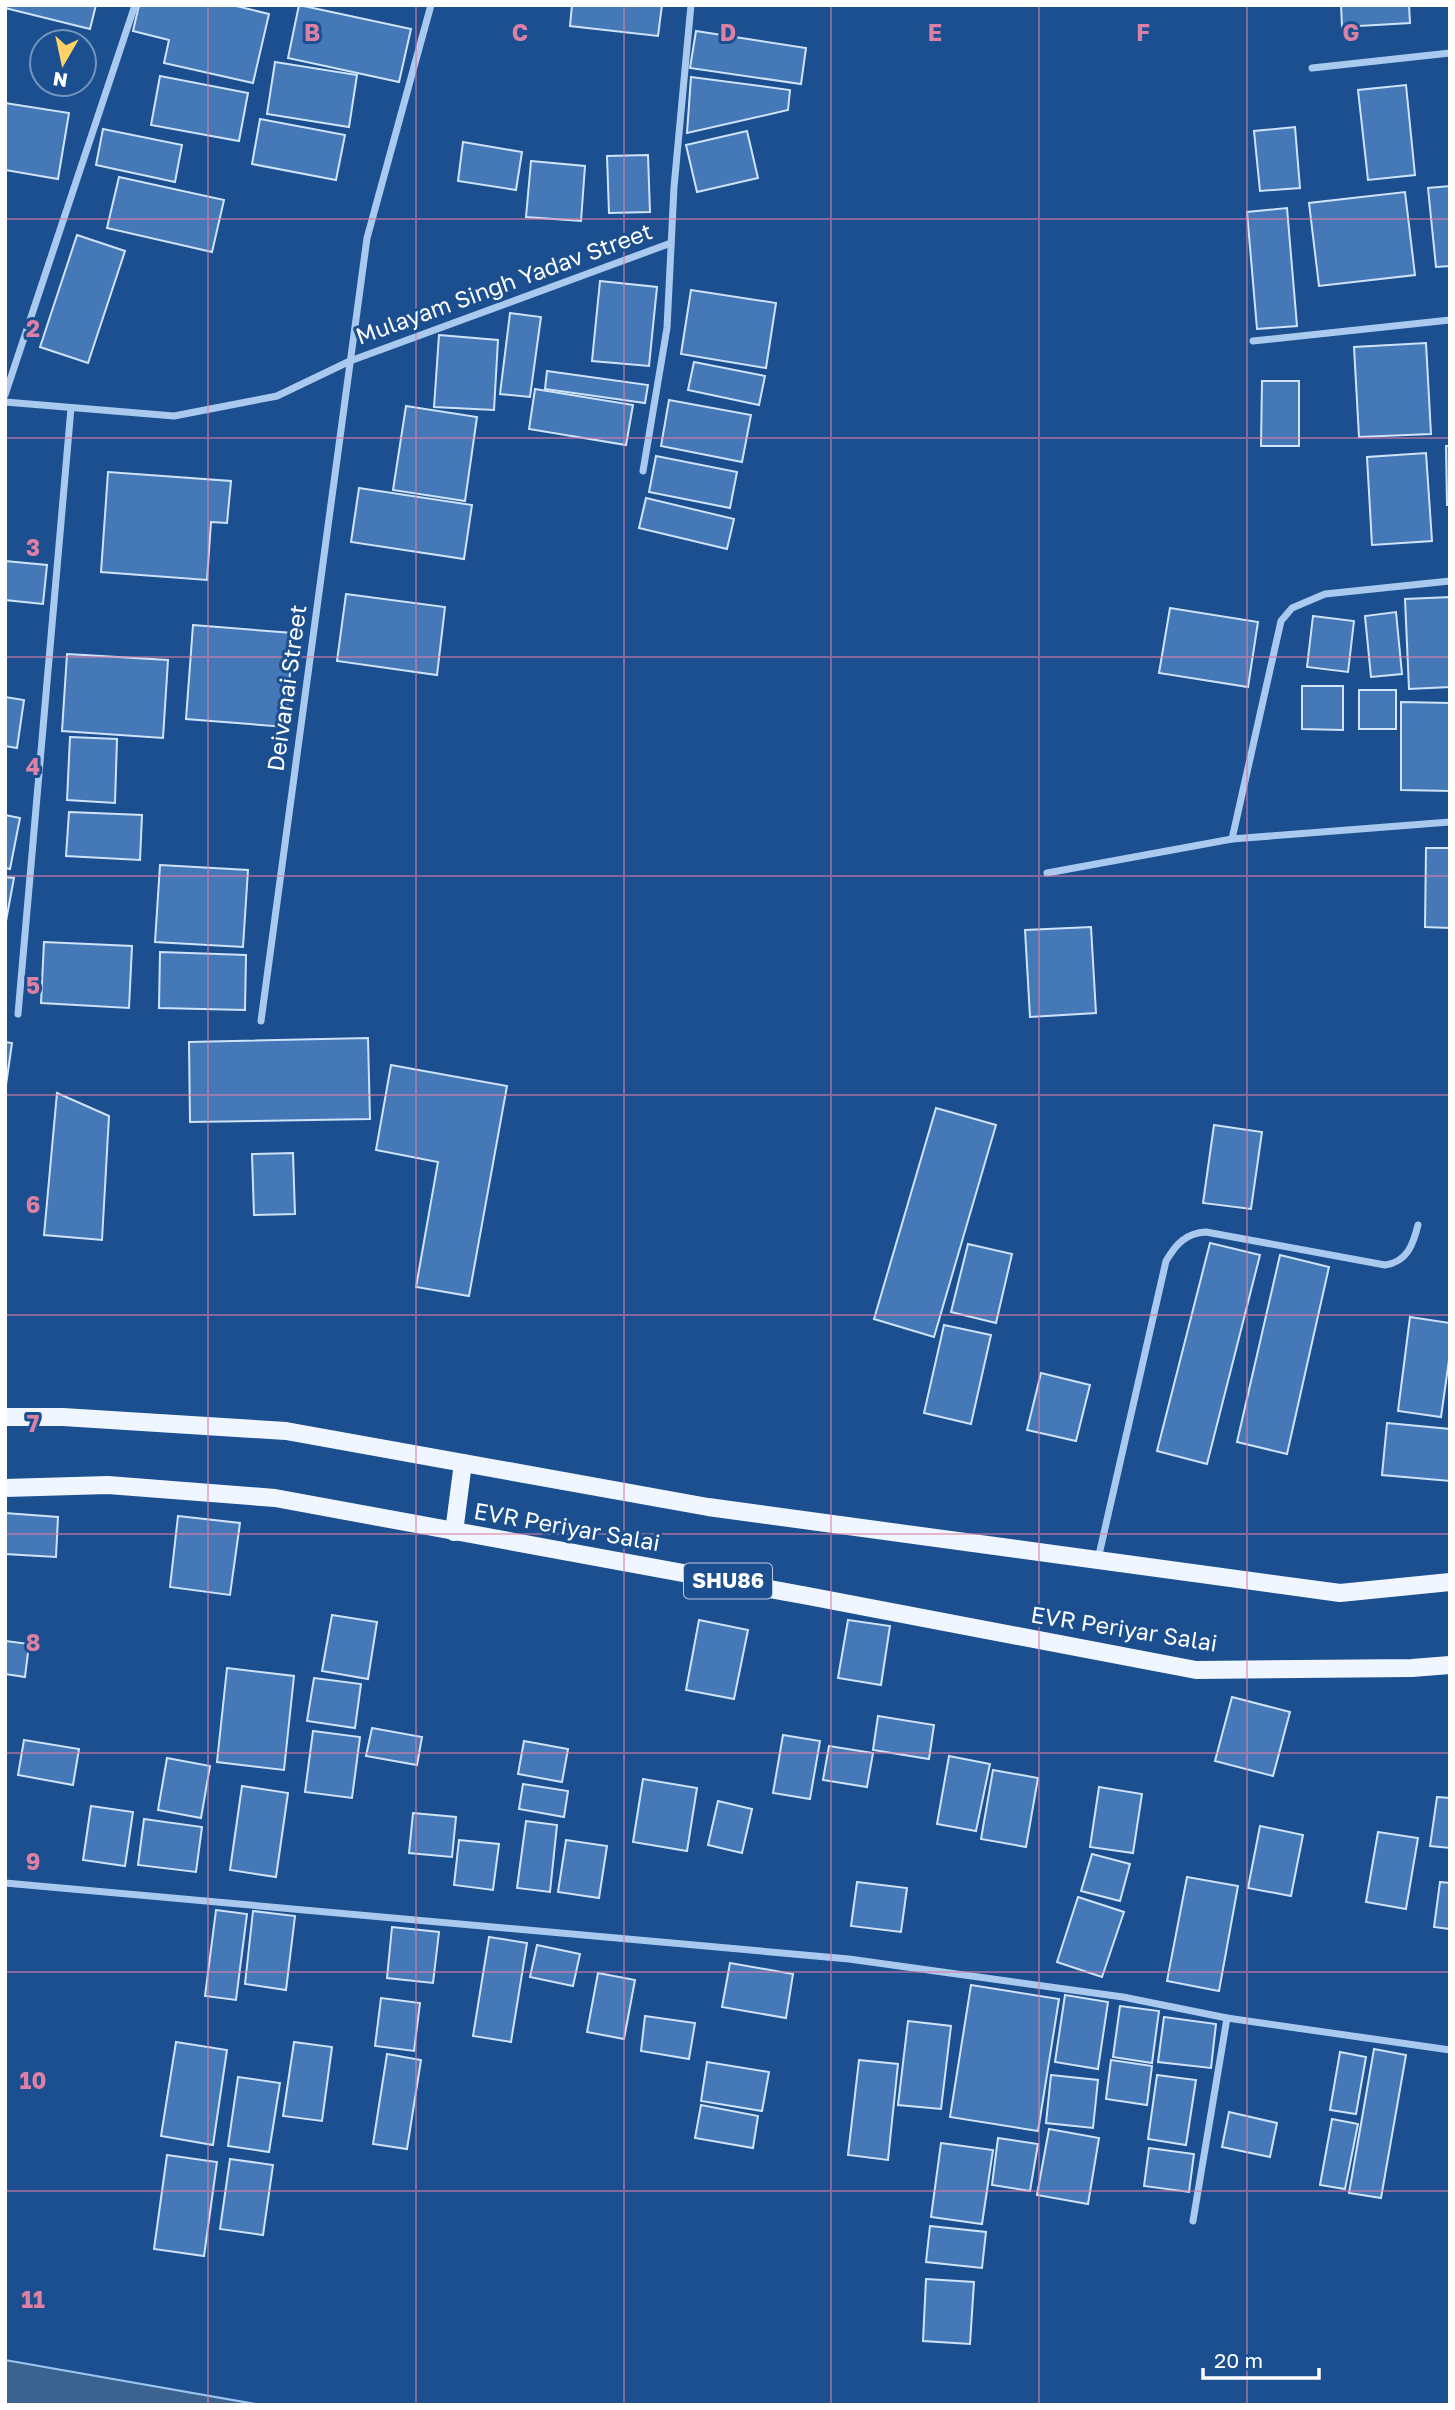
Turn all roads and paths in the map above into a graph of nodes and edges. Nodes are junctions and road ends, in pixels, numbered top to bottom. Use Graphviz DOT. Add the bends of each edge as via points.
graph roads {
  1 [pos="135,5"];
  2 [pos="431,5"];
  3 [pos="691,5"];
  4 [pos="1450,53"];
  5 [pos="1312,68"];
  6 [pos="671,243"];
  7 [pos="1450,320"];
  8 [pos="1253,341"];
  9 [pos="350,361"];
  10 [pos="5,395"];
  11 [pos="5,402"];
  12 [pos="71,408"];
  13 [pos="643,471"];
  14 [pos="1450,581"];
  15 [pos="1450,822"];
  16 [pos="1232,839"];
  17 [pos="1047,873"];
  18 [pos="18,1014"];
  19 [pos="261,1021"];
  20 [pos="1418,1225"];
  21 [pos="5,1417"];
  22 [pos="463,1463"];
  23 [pos="5,1488"];
  24 [pos="454,1532"];
  25 [pos="1098,1560"];
  26 [pos="1450,1582"];
  27 [pos="1450,1665"];
  28 [pos="5,1883"];
  29 [pos="1227,2018"];
  30 [pos="1450,2050"];
  31 [pos="1193,2221"];
  1 -- 10 [label="street"];
  2 -- 9 [label="street, Deivanai Street" via="367,238"];
  3 -- 6 [label="street"];
  4 -- 5 [label="street"];
  6 -- 9 [label="street, Mulayam Singh Yadav Street"];
  6 -- 13 [label="street" via="667,328"];
  7 -- 8 [label="street"];
  9 -- 12 [label="street, Mulayam Singh Yadav Street" via="277,396 174,416"];
  9 -- 19 [label="street, Deivanai Street"];
  11 -- 12 [label="street, Mulayam Singh Yadav Street"];
  12 -- 18 [label="street"];
  14 -- 16 [label="street" via="1325,594 1292,608 1281,621"];
  15 -- 16 [label="street"];
  16 -- 17 [label="street"];
  20 -- 25 [label="street" via="1408,1253 1396,1264 1206,1232 1193,1233 1174,1248 1166,1261"];
  21 -- 22 [label="main road, EVR Periyar Salai" via="286,1431"];
  22 -- 24 [label="main road"];
  22 -- 25 [label="main road, EVR Periyar Salai" via="708,1507"];
  23 -- 24 [label="main road, EVR Periyar Salai / SHU86" via="108,1485 275,1498"];
  24 -- 27 [label="main road, EVR Periyar Salai / SHU86" via="1196,1670"];
  25 -- 26 [label="main road, EVR Periyar Salai" via="1340,1593"];
  28 -- 29 [label="street" via="849,1959 1123,1997"];
  29 -- 30 [label="street"];
  29 -- 31 [label="street"];
}
